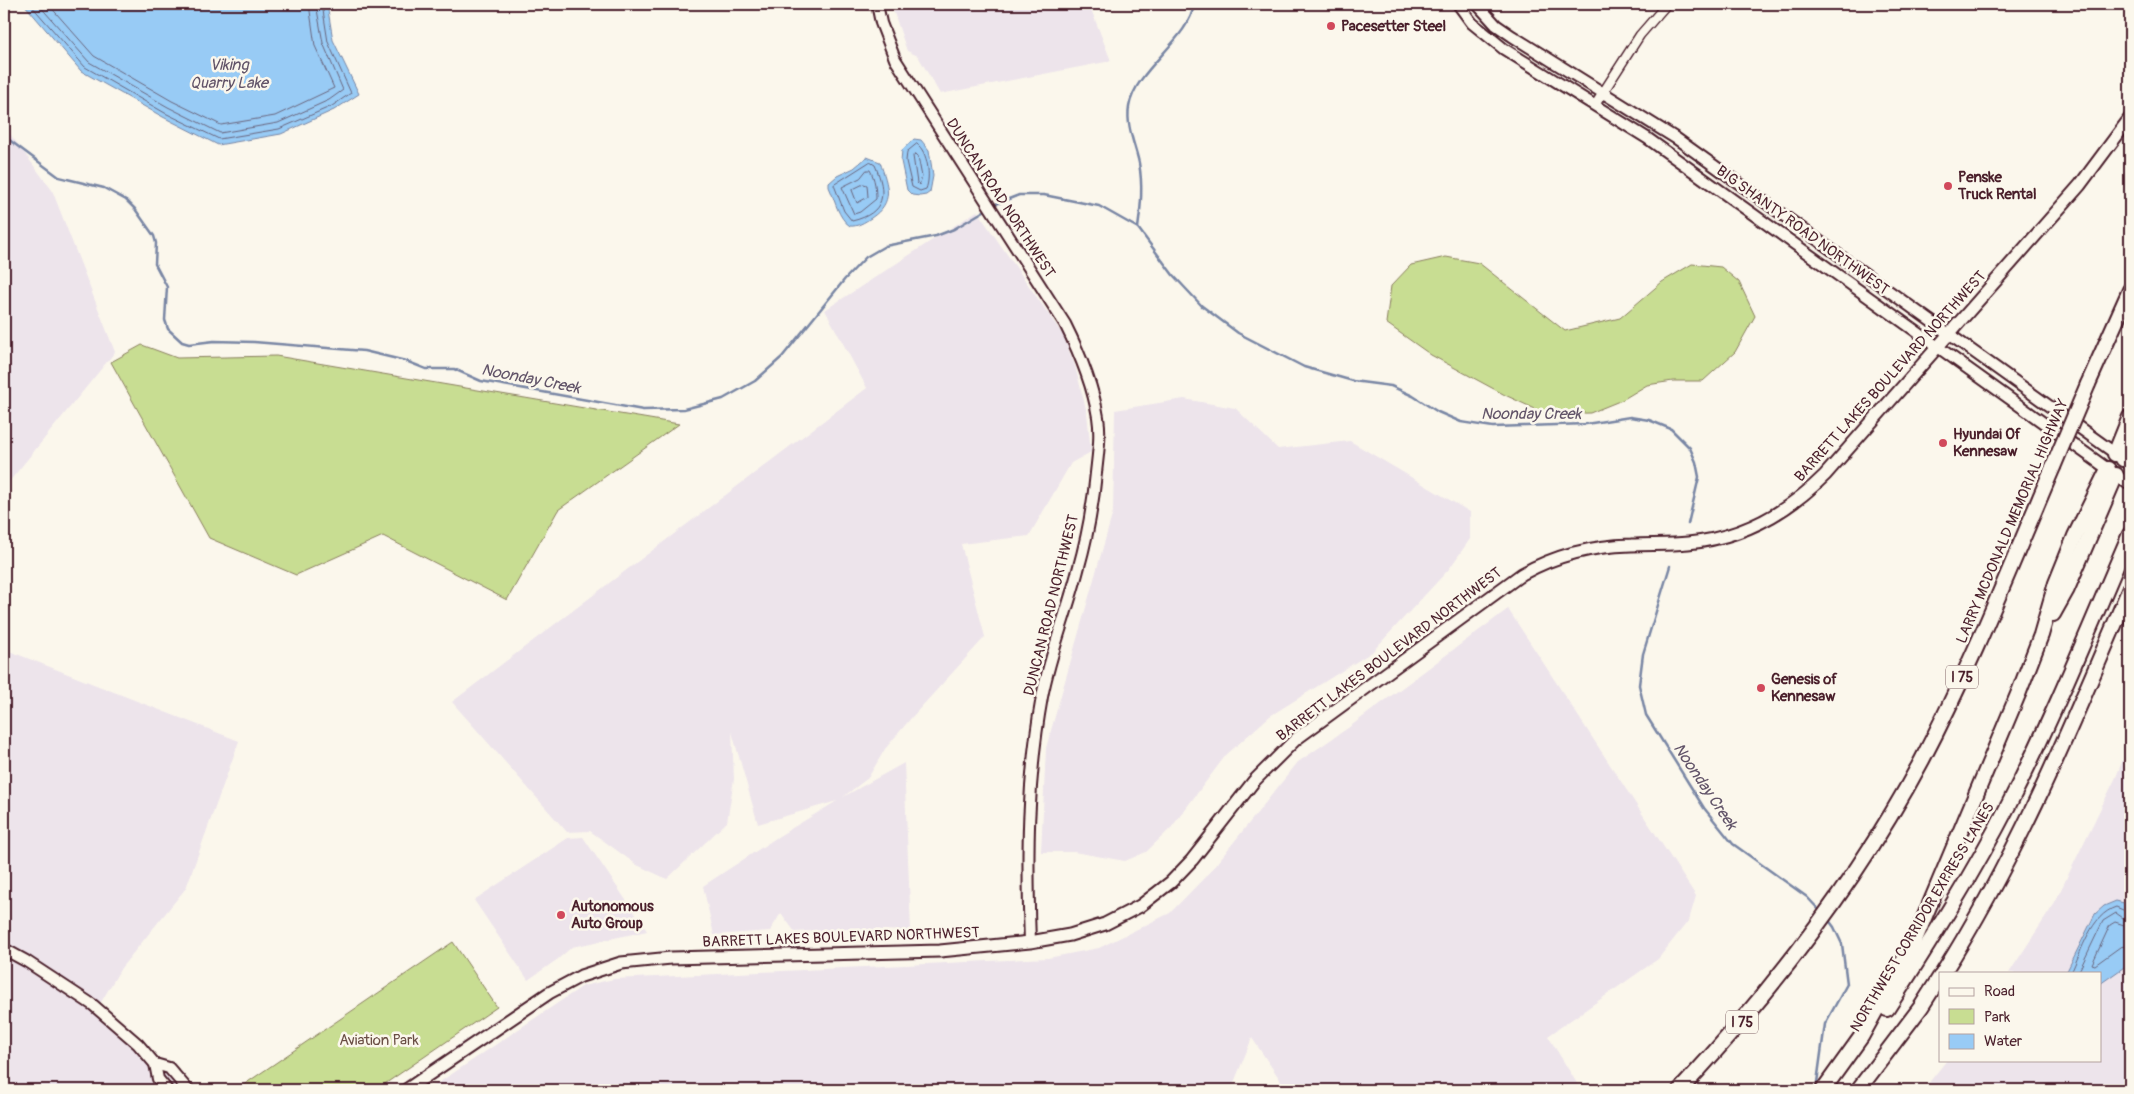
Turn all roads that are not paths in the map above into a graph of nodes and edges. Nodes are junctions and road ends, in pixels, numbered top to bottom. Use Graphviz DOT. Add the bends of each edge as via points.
graph roads {
  1 [pos="877,4"];
  2 [pos="1458,4"];
  3 [pos="1477,4"];
  4 [pos="1668,4"];
  5 [pos="1603,92"];
  6 [pos="1595,105"];
  7 [pos="2130,118"];
  8 [pos="2130,290"];
  9 [pos="1948,334"];
  10 [pos="1937,346"];
  11 [pos="2130,417"];
  12 [pos="2130,443"];
  13 [pos="2123,459"];
  14 [pos="2112,472"];
  15 [pos="2130,485"];
  16 [pos="2130,534"];
  17 [pos="2130,588"];
  18 [pos="1030,942"];
  19 [pos="4,949"];
  20 [pos="1944,972"];
  21 [pos="1939,979"];
  22 [pos="1862,1041"];
  23 [pos="154,1064"];
  24 [pos="167,1090"];
  25 [pos="188,1090"];
  26 [pos="406,1090"];
  27 [pos="1680,1090"];
  28 [pos="1823,1090"];
  29 [pos="1828,1090"];
  30 [pos="1858,1090"];
  1 -- 18 [label="street, DUNCAN ROAD NORTHWEST" via="895,59 1065,324 1079,353 1098,416 1100,441 1087,532 1051,660 1034,749 1028,820"];
  2 -- 6 [label="street, BIG SHANTY ROAD NORTHWEST" via="1472,23 1498,45"];
  3 -- 5 [label="street, BIG SHANTY ROAD NORTHWEST" via="1496,25"];
  4 -- 5 [label="street" via="1640,35"];
  5 -- 6 [label="street"];
  5 -- 9 [label="street, BIG SHANTY ROAD NORTHWEST" via="1656,125"];
  6 -- 10 [label="street, BIG SHANTY ROAD NORTHWEST" via="1647,138"];
  7 -- 9 [label="main road, BARRETT LAKES BOULEVARD NORTHWEST" via="2080,185"];
  8 -- 27 [label="highway, LARRY MCDONALD MEMORIAL HIGHWAY / I 75, bridge" via="1942,721 1908,785 1852,878 1800,951"];
  9 -- 10 [label="main road, BARRETT LAKES BOULEVARD NORTHWEST"];
  9 -- 13 [label="street, BIG SHANTY ROAD NORTHWEST"];
  10 -- 14 [label="street, BIG SHANTY ROAD NORTHWEST"];
  10 -- 18 [label="main road, BARRETT LAKES BOULEVARD NORTHWEST" via="1826,475 1785,509 1755,525 1712,540 1590,549 1531,569 1296,739 1254,781 1182,871 1151,898 1099,926"];
  11 -- 13 [label="highway"];
  12 -- 13 [label="highway"];
  13 -- 14 [label="street"];
  14 -- 15 [label="street, BIG SHANTY ROAD NORTHWEST"];
  14 -- 22 [label="highway" via="2067,589 2041,635 1918,933"];
  16 -- 22 [label="highway, NORTHWEST CORRIDOR EXPRESS LANES" via="2009,803 1980,857"];
  17 -- 20 [label="highway" via="2057,758 2013,850"];
  18 -- 26 [label="main road, BARRETT LAKES BOULEVARD NORTHWEST" via="940,952 671,958 621,964 581,976 549,992"];
  19 -- 23 [label="street" via="93,1005 138,1044"];
  21 -- 30 [label="highway"];
  22 -- 28 [label="highway"];
  22 -- 29 [label="highway, NORTHWEST CORRIDOR EXPRESS LANES"];
  23 -- 24 [label="street" via="158,1079"];
  23 -- 25 [label="street" via="169,1068"];
}
